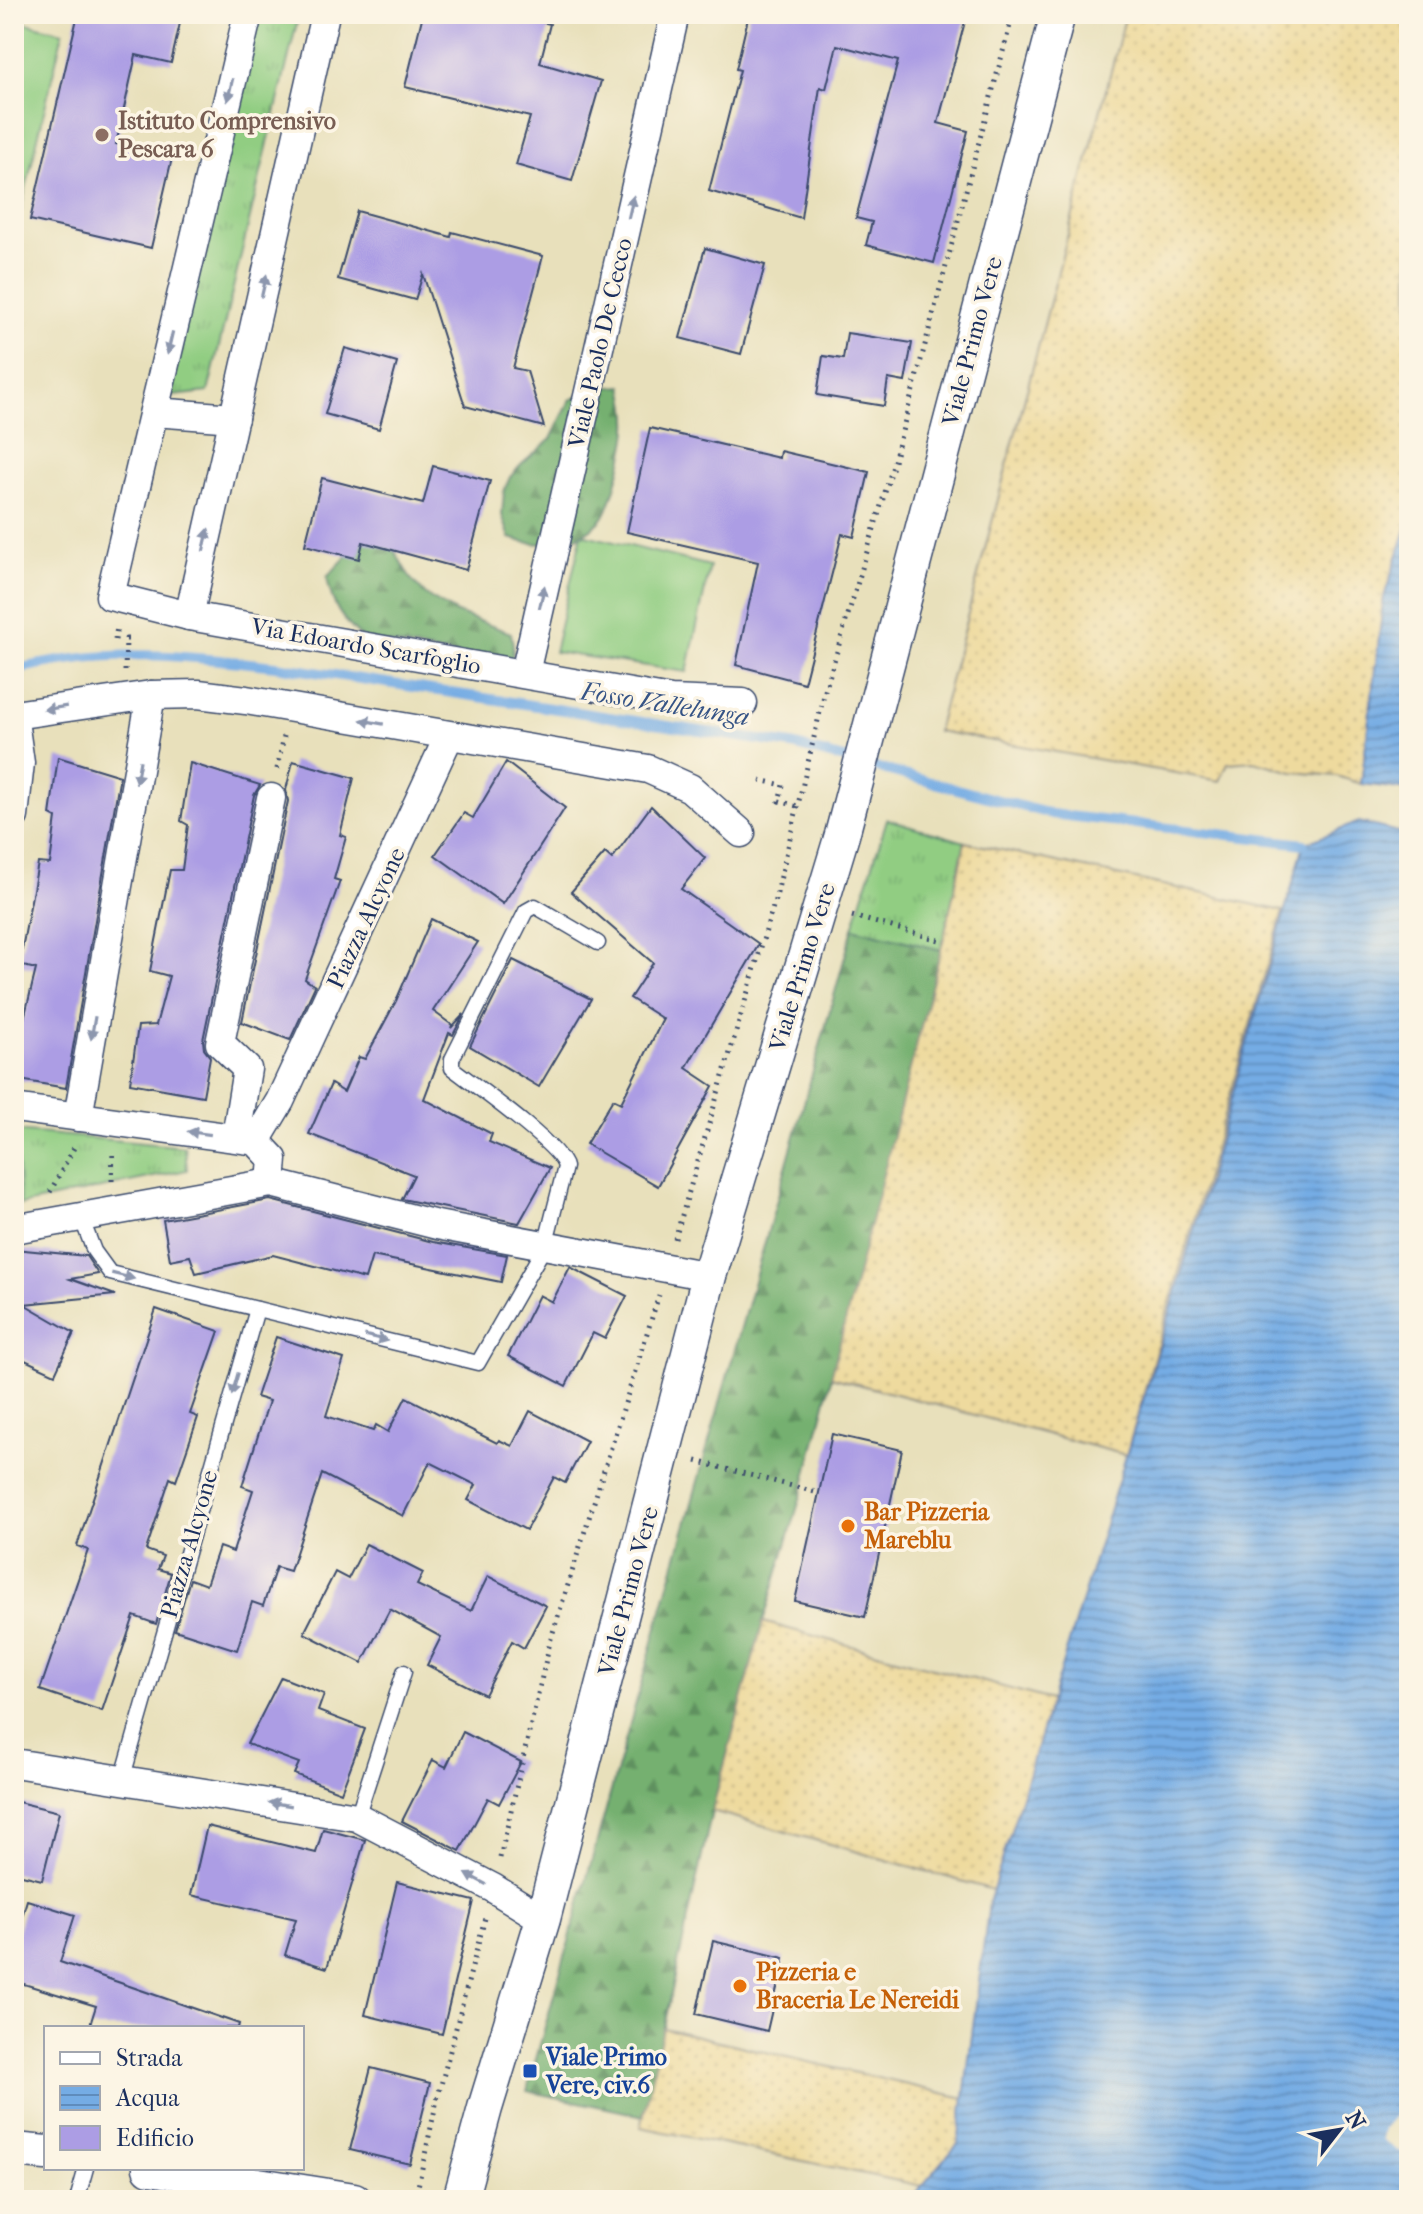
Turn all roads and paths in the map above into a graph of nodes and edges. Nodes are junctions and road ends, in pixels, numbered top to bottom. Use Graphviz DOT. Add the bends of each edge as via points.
graph roads {
  1 [pos="248,14"];
  2 [pos="325,14"];
  3 [pos="675,14"];
  4 [pos="1013,14"];
  5 [pos="1058,14"];
  6 [pos="154,412"];
  7 [pos="234,418"];
  8 [pos="189,616"];
  9 [pos="129,639"];
  10 [pos="525,673"];
  11 [pos="124,682"];
  12 [pos="151,695"];
  13 [pos="743,703"];
  14 [pos="290,708"];
  15 [pos="14,715"];
  16 [pos="14,721"];
  17 [pos="449,736"];
  18 [pos="760,780"];
  19 [pos="271,798"];
  20 [pos="797,806"];
  21 [pos="14,816"];
  22 [pos="741,833"];
  23 [pos="856,917"];
  24 [pos="943,941"];
  25 [pos="598,943"];
  26 [pos="14,1108"];
  27 [pos="79,1127"];
  28 [pos="246,1139"];
  29 [pos="114,1140"];
  30 [pos="271,1183"];
  31 [pos="111,1186"];
  32 [pos="81,1217"];
  33 [pos="43,1224"];
  34 [pos="14,1229"];
  35 [pos="677,1235"];
  36 [pos="545,1246"];
  37 [pos="709,1276"];
  38 [pos="661,1286"];
  39 [pos="257,1309"];
  40 [pos="664,1453"];
  41 [pos="819,1493"];
  42 [pos="404,1672"];
  43 [pos="14,1763"];
  44 [pos="122,1780"];
  45 [pos="357,1817"];
  46 [pos="493,1888"];
  47 [pos="543,1919"];
  48 [pos="14,2150"];
  49 [pos="44,2153"];
  50 [pos="85,2170"];
  51 [pos="163,2170"];
  52 [pos="77,2200"];
  53 [pos="354,2200"];
  54 [pos="415,2200"];
  55 [pos="460,2200"];
  1 -- 6 [label="street, one-way"];
  7 -- 2 [label="street, one-way"];
  10 -- 3 [label="street, Viale Paolo De Cecco, one-way"];
  4 -- 20 [label="path, Viale Primo Vere"];
  5 -- 37 [label="street, Viale Primo Vere" via="842,835"];
  6 -- 7 [label="street"];
  6 -- 8 [label="street" via="110,596"];
  8 -- 7 [label="street, one-way"];
  8 -- 10 [label="street, Via Edoardo Scarfoglio"];
  9 -- 11 [label="path"];
  10 -- 13 [label="street, Via Edoardo Scarfoglio" via="671,700"];
  12 -- 14 [label="street" via="198,694"];
  12 -- 15 [label="street, one-way"];
  12 -- 27 [label="street, one-way"];
  17 -- 14 [label="street, one-way"];
  14 -- 19 [label="path"];
  16 -- 21 [label="street" via="20,763"];
  17 -- 22 [label="street" via="648,769 690,788"];
  17 -- 28 [label="street, Piazza Alcyone" via="286,1088"];
  18 -- 20 [label="path" via="783,785 779,801"];
  19 -- 28 [label="street" via="220,1043 247,1069"];
  20 -- 35 [label="path, Viale Primo Vere" via="777,893"];
  23 -- 24 [label="path"];
  25 -- 36 [label="lane" via="535,906 526,911 452,1059 452,1068 564,1161"];
  26 -- 27 [label="street"];
  28 -- 27 [label="street, one-way"];
  27 -- 33 [label="path" via="46,1199"];
  28 -- 30 [label="street" via="273,1159"];
  29 -- 31 [label="path"];
  30 -- 32 [label="street"];
  30 -- 36 [label="street"];
  32 -- 33 [label="street"];
  32 -- 39 [label="lane, one-way" via="94,1251 110,1273"];
  33 -- 34 [label="street"];
  36 -- 37 [label="street"];
  39 -- 36 [label="lane, one-way" via="478,1363"];
  37 -- 40 [label="street, Viale Primo Vere"];
  38 -- 46 [label="path" via="550,1642"];
  39 -- 44 [label="lane, Piazza Alcyone, one-way"];
  40 -- 41 [label="path"];
  40 -- 47 [label="street, Viale Primo Vere"];
  42 -- 45 [label="lane"];
  43 -- 44 [label="street"];
  45 -- 44 [label="street, one-way"];
  46 -- 45 [label="street, one-way"];
  46 -- 47 [label="street"];
  46 -- 54 [label="path"];
  47 -- 55 [label="street, Viale Primo Vere"];
  48 -- 49 [label="street"];
  50 -- 52 [label="lane"];
  51 -- 53 [label="street"];
}
